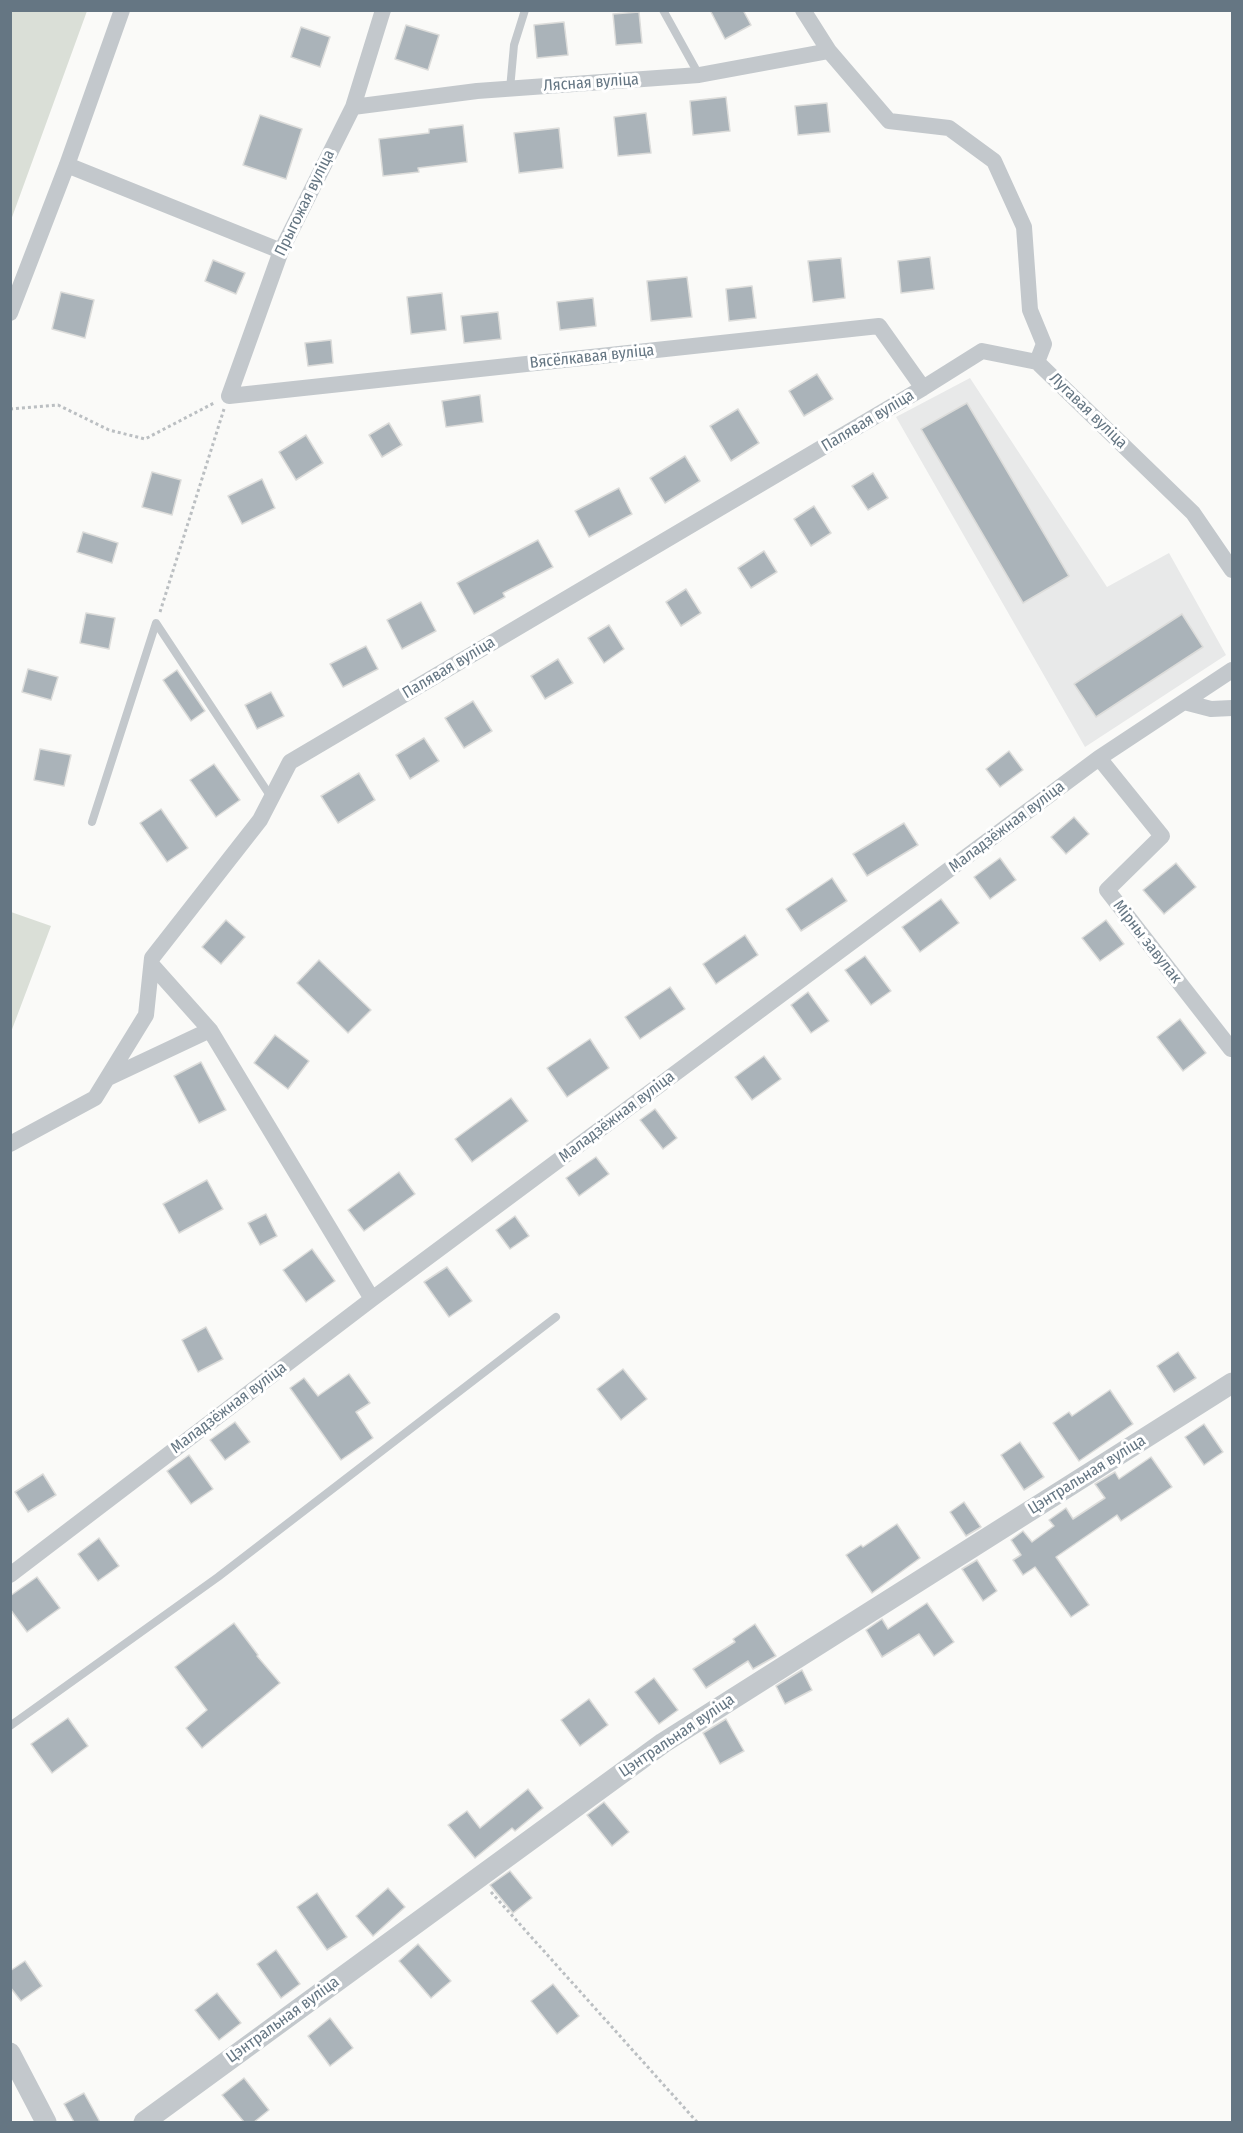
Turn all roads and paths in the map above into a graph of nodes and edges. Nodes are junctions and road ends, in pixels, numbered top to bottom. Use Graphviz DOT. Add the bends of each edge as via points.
graph roads {
  1 [pos="122,10"];
  2 [pos="383,10"];
  3 [pos="525,10"];
  4 [pos="663,10"];
  5 [pos="803,10"];
  6 [pos="829,51"];
  7 [pos="699,75"];
  8 [pos="510,89"];
  9 [pos="353,107"];
  10 [pos="67,165"];
  11 [pos="281,251"];
  12 [pos="10,313"];
  13 [pos="1037,362"];
  14 [pos="923,388"];
  15 [pos="229,396"];
  16 [pos="10,409"];
  17 [pos="1233,570"];
  18 [pos="156,623"];
  19 [pos="1233,669"];
  20 [pos="1184,702"];
  21 [pos="1233,708"];
  22 [pos="1099,758"];
  23 [pos="272,798"];
  24 [pos="92,822"];
  25 [pos="152,965"];
  26 [pos="210,1030"];
  27 [pos="1231,1049"];
  28 [pos="107,1078"];
  29 [pos="10,1144"];
  30 [pos="372,1299"];
  31 [pos="556,1317"];
  32 [pos="1233,1383"];
  33 [pos="10,1575"];
  34 [pos="10,1726"];
  35 [pos="477,1878"];
  36 [pos="10,2053"];
  37 [pos="46,2122"];
  38 [pos="144,2122"];
  39 [pos="697,2122"];
  1 -- 10 [label="street"];
  2 -- 9 [label="street, Прыгожая вуліца"];
  3 -- 8 [label="lane" via="514,45"];
  4 -- 7 [label="lane"];
  5 -- 6 [label="street, Лугавая вуліца"];
  6 -- 7 [label="street, Лясная вуліца"];
  6 -- 13 [label="street, Лугавая вуліца" via="889,121 949,128 994,161 1024,227 1030,310 1044,344"];
  7 -- 8 [label="street, Лясная вуліца"];
  8 -- 9 [label="street, Лясная вуліца"];
  9 -- 11 [label="street, Прыгожая вуліца"];
  10 -- 11 [label="street"];
  10 -- 12 [label="street"];
  11 -- 15 [label="street, Прыгожая вуліца"];
  13 -- 14 [label="street, Палявая вуліца" via="982,351"];
  13 -- 17 [label="street, Лугавая вуліца" via="1193,513"];
  14 -- 15 [label="street, Вясёлкавая вуліца" via="879,327"];
  14 -- 23 [label="street, Палявая вуліца" via="290,762"];
  15 -- 16 [label="path" via="145,440 109,430 58,405"];
  15 -- 18 [label="path"];
  18 -- 23 [label="lane"];
  18 -- 24 [label="lane"];
  19 -- 20 [label="street, Маладзёжная вуліца"];
  20 -- 21 [label="street" via="1211,709"];
  20 -- 22 [label="street, Маладзёжная вуліца"];
  22 -- 27 [label="street, Мірны завулак" via="1162,836 1107,890"];
  22 -- 30 [label="street, Маладзёжная вуліца"];
  23 -- 25 [label="street, Палявая вуліца" via="260,820 152,958"];
  25 -- 26 [label="street"];
  25 -- 28 [label="street, Палявая вуліца" via="146,1015"];
  26 -- 28 [label="street"];
  26 -- 30 [label="street"];
  28 -- 29 [label="street, Палявая вуліца" via="95,1098"];
  30 -- 33 [label="street, Маладзёжная вуліца"];
  31 -- 34 [label="lane" via="218,1577"];
  32 -- 35 [label="street, Цэнтральная вуліца" via="663,1743"];
  35 -- 38 [label="street, Цэнтральная вуліца"];
  35 -- 39 [label="path"];
  36 -- 37 [label="street"];
}
